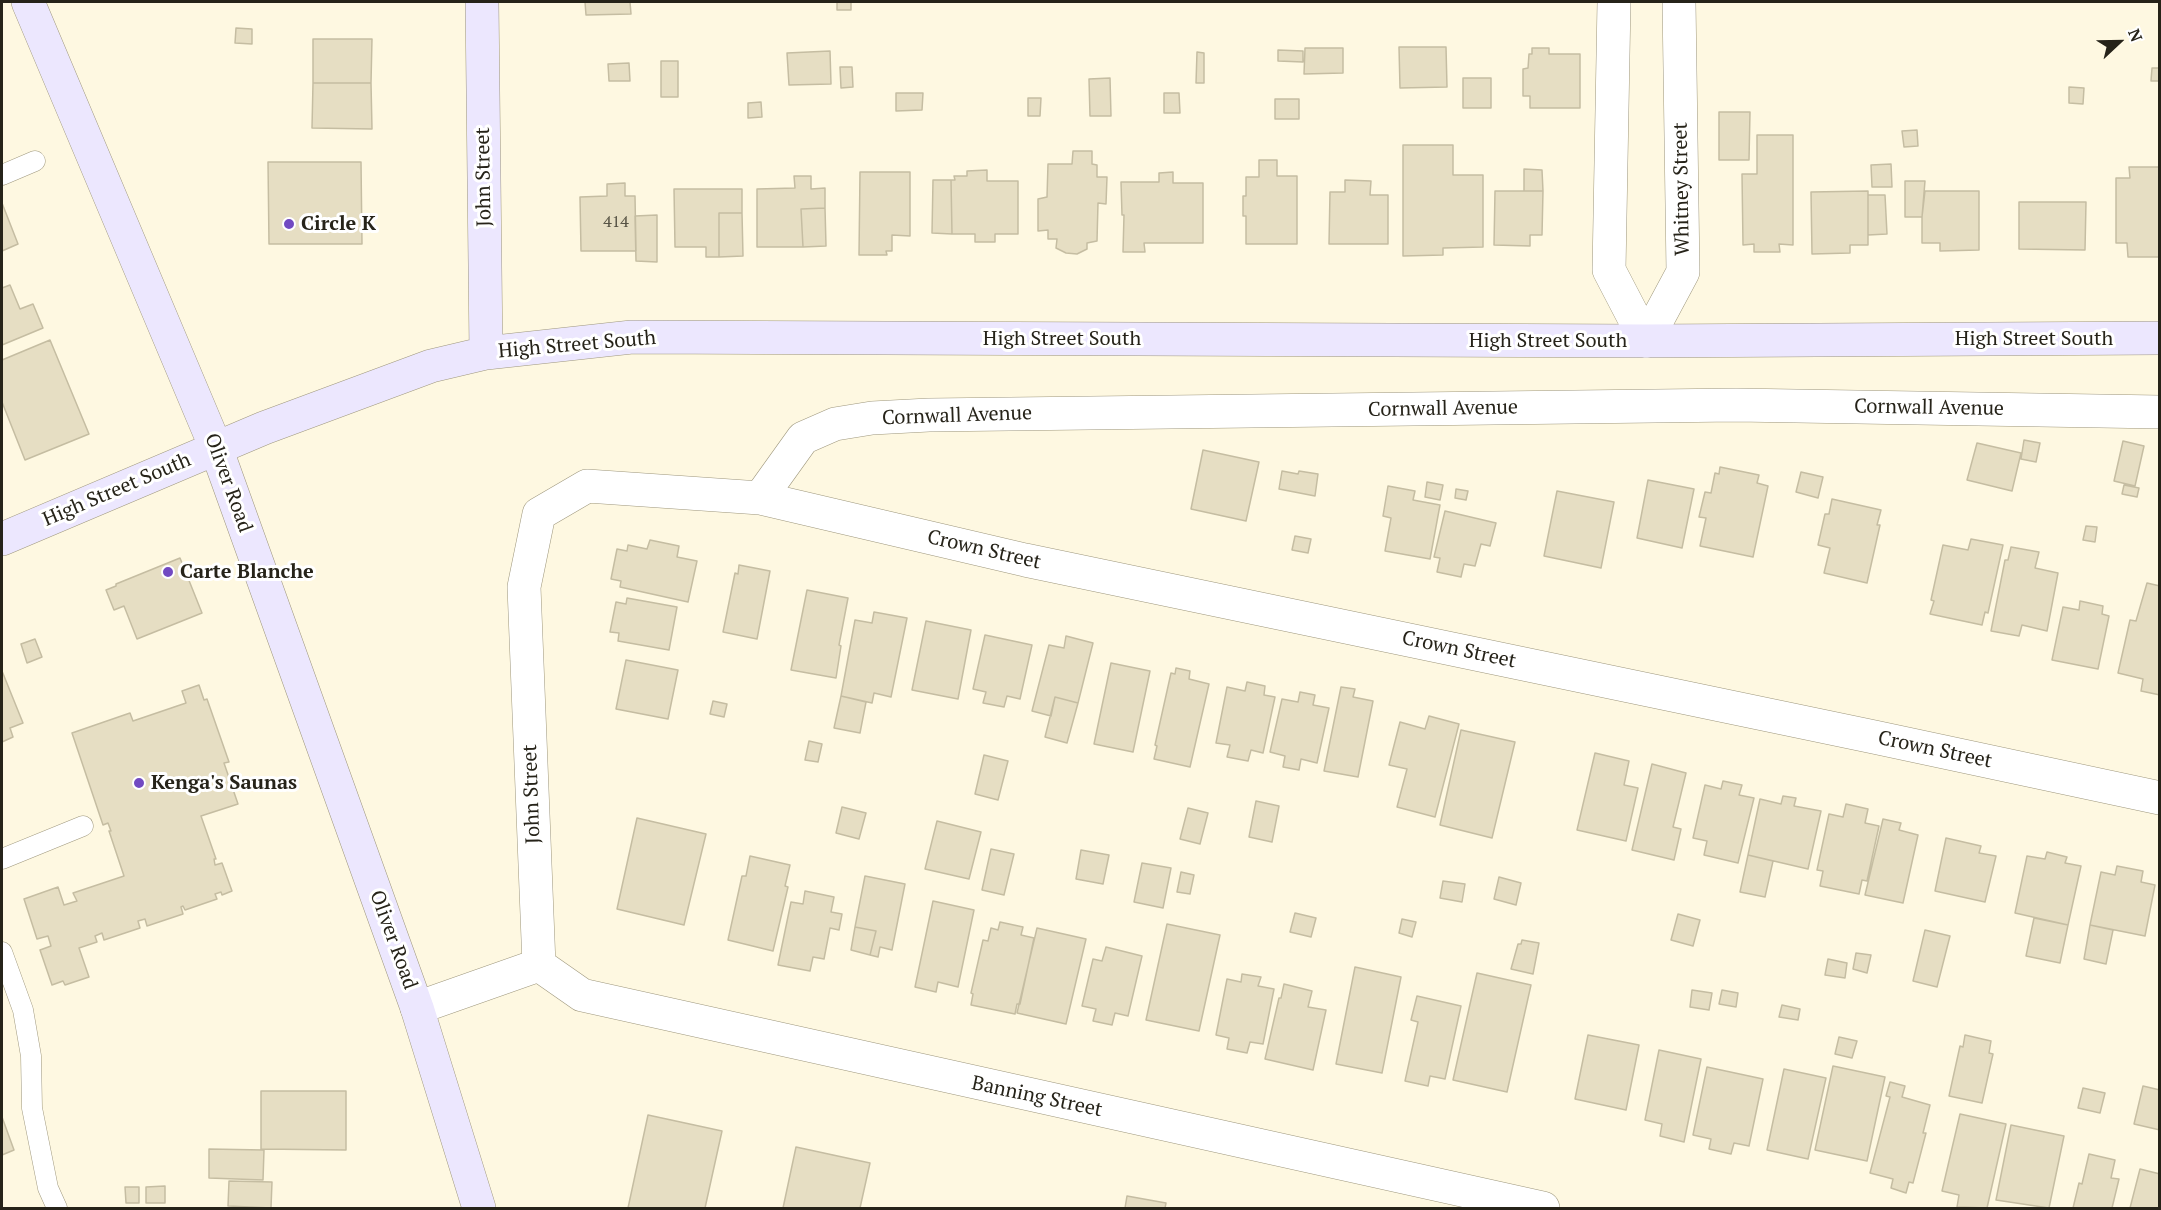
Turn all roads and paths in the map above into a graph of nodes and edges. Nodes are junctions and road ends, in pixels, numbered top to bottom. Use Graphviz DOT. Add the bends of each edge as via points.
graph roads {
  1 [pos="28,2"];
  2 [pos="482,2"];
  3 [pos="1614,2"];
  4 [pos="1679,2"];
  5 [pos="35,161"];
  6 [pos="2,175"];
  7 [pos="2160,338"];
  8 [pos="1646,341"];
  9 [pos="486,353"];
  10 [pos="2160,412"];
  11 [pos="216,448"];
  12 [pos="760,498"];
  13 [pos="2,539"];
  14 [pos="2160,798"];
  15 [pos="83,826"];
  16 [pos="2,860"];
  17 [pos="2,952"];
  18 [pos="539,965"];
  19 [pos="417,1008"];
  20 [pos="57,1209"];
  21 [pos="479,1209"];
  22 [pos="1543,1209"];
  1 -- 11 [label="main road, Oliver Road"];
  2 -- 9 [label="main road, John Street"];
  3 -- 8 [label="street" via="1609,270"];
  4 -- 8 [label="street, Whitney Street" via="1683,272"];
  5 -- 6 [label="lane"];
  7 -- 8 [label="main road, High Street South"];
  8 -- 9 [label="main road, High Street South" via="632,337"];
  9 -- 11 [label="main road, High Street South" via="431,366"];
  10 -- 12 [label="street, Cornwall Avenue" via="1736,405 929,414 835,424 803,438"];
  11 -- 13 [label="main road, High Street South"];
  11 -- 19 [label="main road, Oliver Road"];
  12 -- 14 [label="street, Crown Street" via="1025,560"];
  12 -- 18 [label="street, John Street" via="587,486 539,513 524,587"];
  15 -- 16 [label="lane"];
  17 -- 20 [label="lane" via="23,1010 31,1056 32,1108 48,1188"];
  18 -- 19 [label="street"];
  18 -- 22 [label="street, Banning Street" via="582,995"];
  19 -- 21 [label="main road"];
}
